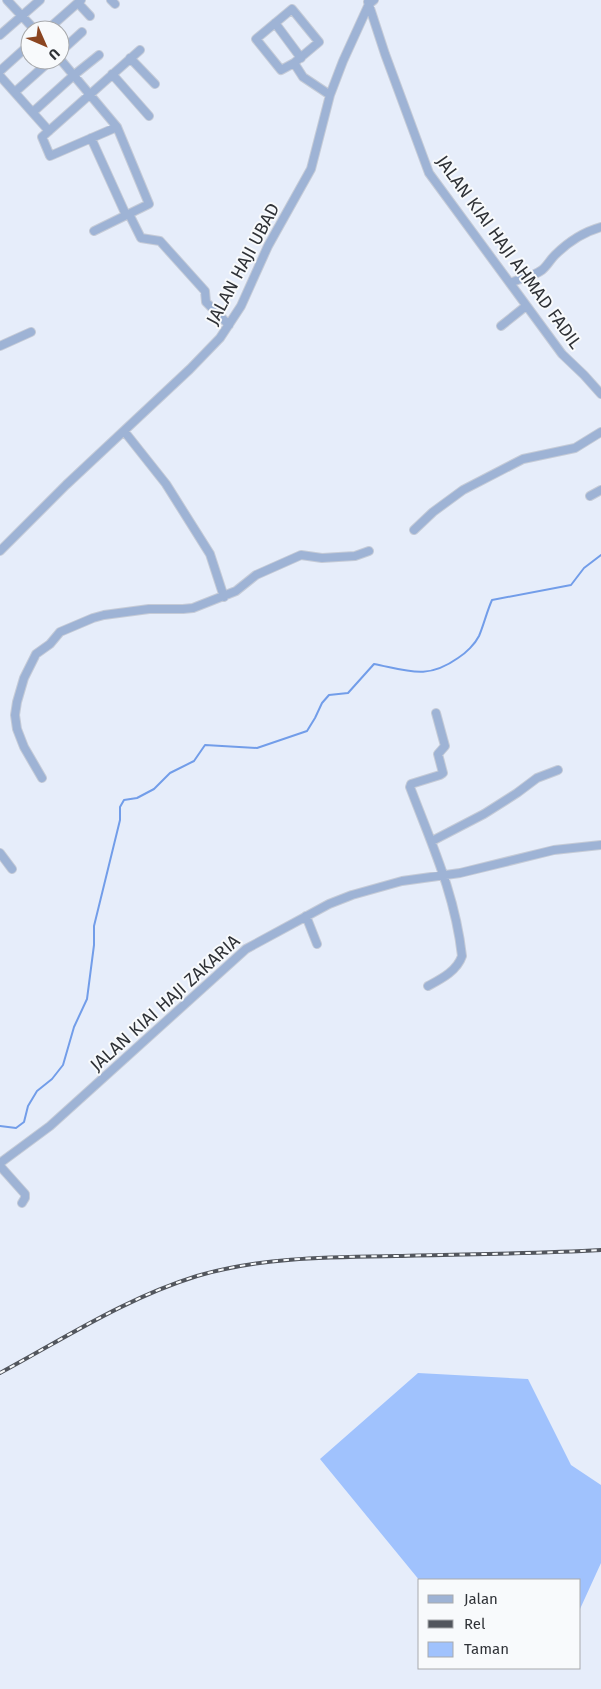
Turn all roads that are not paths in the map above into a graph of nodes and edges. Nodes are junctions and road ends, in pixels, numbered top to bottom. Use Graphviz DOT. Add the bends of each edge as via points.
graph roads {
  1 [pos="7,0"];
  2 [pos="40,0"];
  3 [pos="370,1"];
  4 [pos="79,2"];
  5 [pos="22,15"];
  6 [pos="90,16"];
  7 [pos="26,20"];
  8 [pos="58,20"];
  9 [pos="274,23"];
  10 [pos="82,32"];
  11 [pos="0,35"];
  12 [pos="70,43"];
  13 [pos="140,50"];
  14 [pos="20,53"];
  15 [pos="99,55"];
  16 [pos="130,58"];
  17 [pos="301,58"];
  18 [pos="294,63"];
  19 [pos="40,70"];
  20 [pos="70,70"];
  21 [pos="0,71"];
  22 [pos="112,74"];
  23 [pos="74,75"];
  24 [pos="0,76"];
  25 [pos="155,84"];
  26 [pos="15,92"];
  27 [pos="90,93"];
  28 [pos="330,95"];
  29 [pos="33,112"];
  30 [pos="149,116"];
  31 [pos="117,127"];
  32 [pos="49,131"];
  33 [pos="91,138"];
  34 [pos="127,215"];
  35 [pos="601,227"];
  36 [pos="94,231"];
  37 [pos="510,284"];
  38 [pos="526,306"];
  39 [pos="229,325"];
  40 [pos="501,326"];
  41 [pos="31,332"];
  42 [pos="0,346"];
  43 [pos="601,394"];
  44 [pos="124,430"];
  45 [pos="601,432"];
  46 [pos="601,490"];
  47 [pos="590,496"];
  48 [pos="414,530"];
  49 [pos="0,551"];
  50 [pos="369,551"];
  51 [pos="224,597"];
  52 [pos="436,713"];
  53 [pos="558,770"];
  54 [pos="42,778"];
  55 [pos="432,841"];
  56 [pos="601,845"];
  57 [pos="0,853"];
  58 [pos="12,869"];
  59 [pos="445,876"];
  60 [pos="306,916"];
  61 [pos="317,944"];
  62 [pos="428,986"];
  63 [pos="0,1164"];
  64 [pos="22,1204"];
  1 -- 5 [label="street"];
  2 -- 5 [label="street"];
  3 -- 28 [label="street, JALAN HAJI UBAD"];
  3 -- 37 [label="street, JALAN KIAI HAJI AHMAD FADIL" via="385,54 429,173"];
  4 -- 6 [label="street"];
  4 -- 8 [label="street"];
  5 -- 7 [label="street"];
  5 -- 11 [label="street"];
  9 -- 17 [label="street"];
  9 -- 17 [label="street" via="293,10 319,40"];
  9 -- 18 [label="street" via="256,40 280,70"];
  10 -- 12 [label="street"];
  13 -- 16 [label="street"];
  14 -- 21 [label="street"];
  15 -- 23 [label="street"];
  16 -- 22 [label="street"];
  16 -- 25 [label="street"];
  17 -- 18 [label="street"];
  18 -- 28 [label="street" via="303,77"];
  19 -- 26 [label="street"];
  20 -- 23 [label="street"];
  22 -- 27 [label="street"];
  22 -- 30 [label="street"];
  23 -- 27 [label="street"];
  23 -- 29 [label="street"];
  24 -- 26 [label="street"];
  26 -- 29 [label="street"];
  27 -- 31 [label="street"];
  27 -- 32 [label="street"];
  28 -- 39 [label="street, JALAN HAJI UBAD" via="311,168"];
  29 -- 32 [label="street"];
  31 -- 33 [label="street"];
  31 -- 34 [label="street" via="149,204"];
  32 -- 33 [label="street" via="42,137 50,156"];
  33 -- 34 [label="street"];
  34 -- 36 [label="street"];
  34 -- 39 [label="street" via="141,238 160,241 204,291 206,302"];
  35 -- 37 [label="street" via="574,239 542,269"];
  37 -- 38 [label="street, JALAN KIAI HAJI AHMAD FADIL"];
  38 -- 40 [label="street"];
  38 -- 43 [label="street, JALAN KIAI HAJI AHMAD FADIL" via="562,354"];
  39 -- 44 [label="street, JALAN HAJI UBAD" via="190,369"];
  41 -- 42 [label="street"];
  44 -- 49 [label="street, JALAN HAJI UBAD"];
  44 -- 51 [label="street" via="166,484 210,554"];
  45 -- 48 [label="street" via="575,448 523,460 462,490"];
  46 -- 47 [label="street"];
  50 -- 51 [label="street" via="355,556 322,558 301,555 256,575 236,592"];
  51 -- 54 [label="street" via="187,609 149,609 93,618 60,632 36,654 24,678 15,716 24,748"];
  52 -- 55 [label="street" via="445,746 438,754 443,773 410,786"];
  53 -- 55 [label="street" via="536,778 484,814"];
  55 -- 59 [label="street"];
  56 -- 59 [label="street, JALAN KIAI HAJI ZAKARIA" via="554,850"];
  57 -- 58 [label="street"];
  59 -- 60 [label="street, JALAN KIAI HAJI ZAKARIA" via="402,882 352,895"];
  59 -- 62 [label="street" via="462,956 460,964"];
  60 -- 61 [label="street"];
  60 -- 63 [label="street, JALAN KIAI HAJI ZAKARIA" via="246,949 50,1126"];
  63 -- 64 [label="street" via="25,1194"];
}
